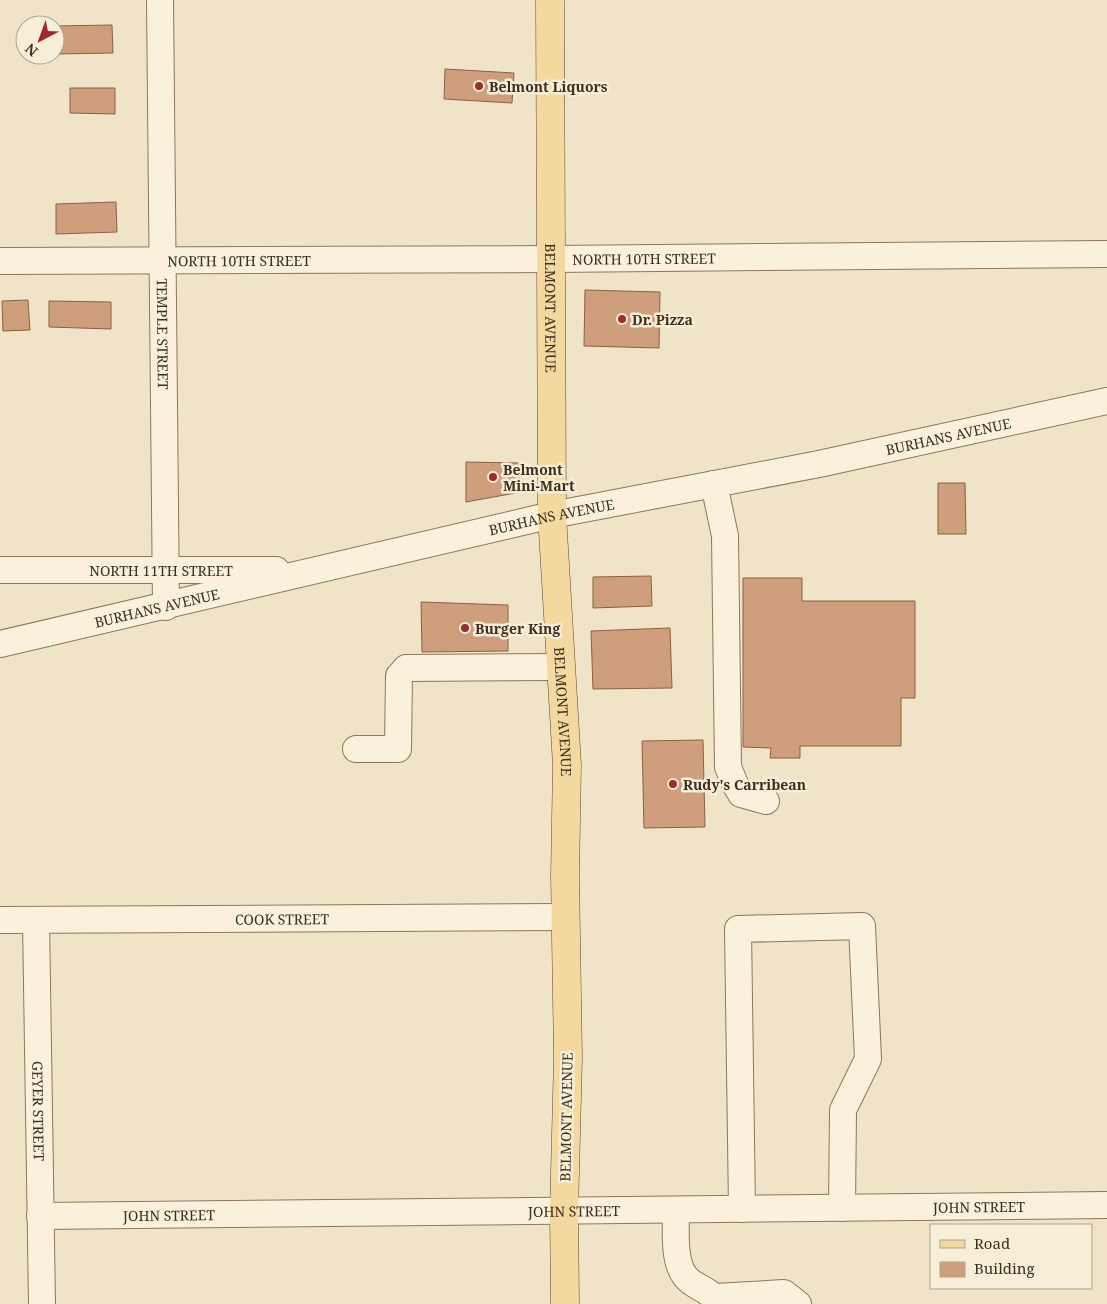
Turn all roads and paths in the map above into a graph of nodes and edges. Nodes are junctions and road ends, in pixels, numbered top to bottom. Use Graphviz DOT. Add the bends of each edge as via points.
graph roads {
  1 [pos="160,0"];
  2 [pos="550,0"];
  3 [pos="1107,254"];
  4 [pos="552,259"];
  5 [pos="0,261"];
  6 [pos="162,261"];
  7 [pos="1107,401"];
  8 [pos="714,484"];
  9 [pos="552,515"];
  10 [pos="0,570"];
  11 [pos="166,570"];
  12 [pos="322,570"];
  13 [pos="166,606"];
  14 [pos="0,644"];
  15 [pos="560,667"];
  16 [pos="356,750"];
  17 [pos="766,802"];
  18 [pos="566,917"];
  19 [pos="0,920"];
  20 [pos="36,920"];
  21 [pos="1107,1205"];
  22 [pos="842,1208"];
  23 [pos="742,1209"];
  24 [pos="676,1210"];
  25 [pos="564,1211"];
  26 [pos="40,1216"];
  27 [pos="716,1301"];
  28 [pos="42,1304"];
  29 [pos="565,1304"];
  30 [pos="798,1304"];
  1 -- 6 [label="street, TEMPLE STREET"];
  2 -- 4 [label="main road, BELMONT AVENUE"];
  3 -- 4 [label="street, NORTH 10TH STREET"];
  4 -- 6 [label="street, NORTH 10TH STREET"];
  4 -- 9 [label="main road, BELMONT AVENUE"];
  5 -- 6 [label="street, NORTH 10TH STREET"];
  6 -- 11 [label="street, TEMPLE STREET"];
  7 -- 8 [label="street, BURHANS AVENUE"];
  8 -- 9 [label="street, BURHANS AVENUE"];
  8 -- 17 [label="street" via="724,536 728,767 741,794"];
  9 -- 12 [label="street, BURHANS AVENUE"];
  9 -- 15 [label="main road, BELMONT AVENUE"];
  10 -- 11 [label="street, NORTH 11TH STREET"];
  11 -- 12 [label="street, NORTH 11TH STREET"];
  11 -- 13 [label="street, TEMPLE STREET"];
  12 -- 13 [label="street, BURHANS AVENUE"];
  13 -- 14 [label="street, BURHANS AVENUE"];
  15 -- 16 [label="street" via="406,668 399,676 398,749"];
  15 -- 18 [label="main road, BELMONT AVENUE" via="567,765"];
  18 -- 20 [label="street, COOK STREET"];
  18 -- 25 [label="main road, BELMONT AVENUE" via="568,1058"];
  19 -- 20 [label="street, COOK STREET"];
  20 -- 26 [label="street, GEYER STREET"];
  21 -- 22 [label="street, JOHN STREET"];
  22 -- 23 [label="street, JOHN STREET"];
  22 -- 23 [label="street" via="843,1110 868,1059 862,926 738,929"];
  23 -- 24 [label="street, JOHN STREET"];
  24 -- 25 [label="street, JOHN STREET"];
  24 -- 27 [label="street" via="676,1246 685,1277"];
  25 -- 26 [label="street, JOHN STREET"];
  25 -- 29 [label="main road, BELMONT AVENUE"];
  26 -- 28 [label="street, GEYER STREET"];
  27 -- 30 [label="street" via="784,1293"];
}
